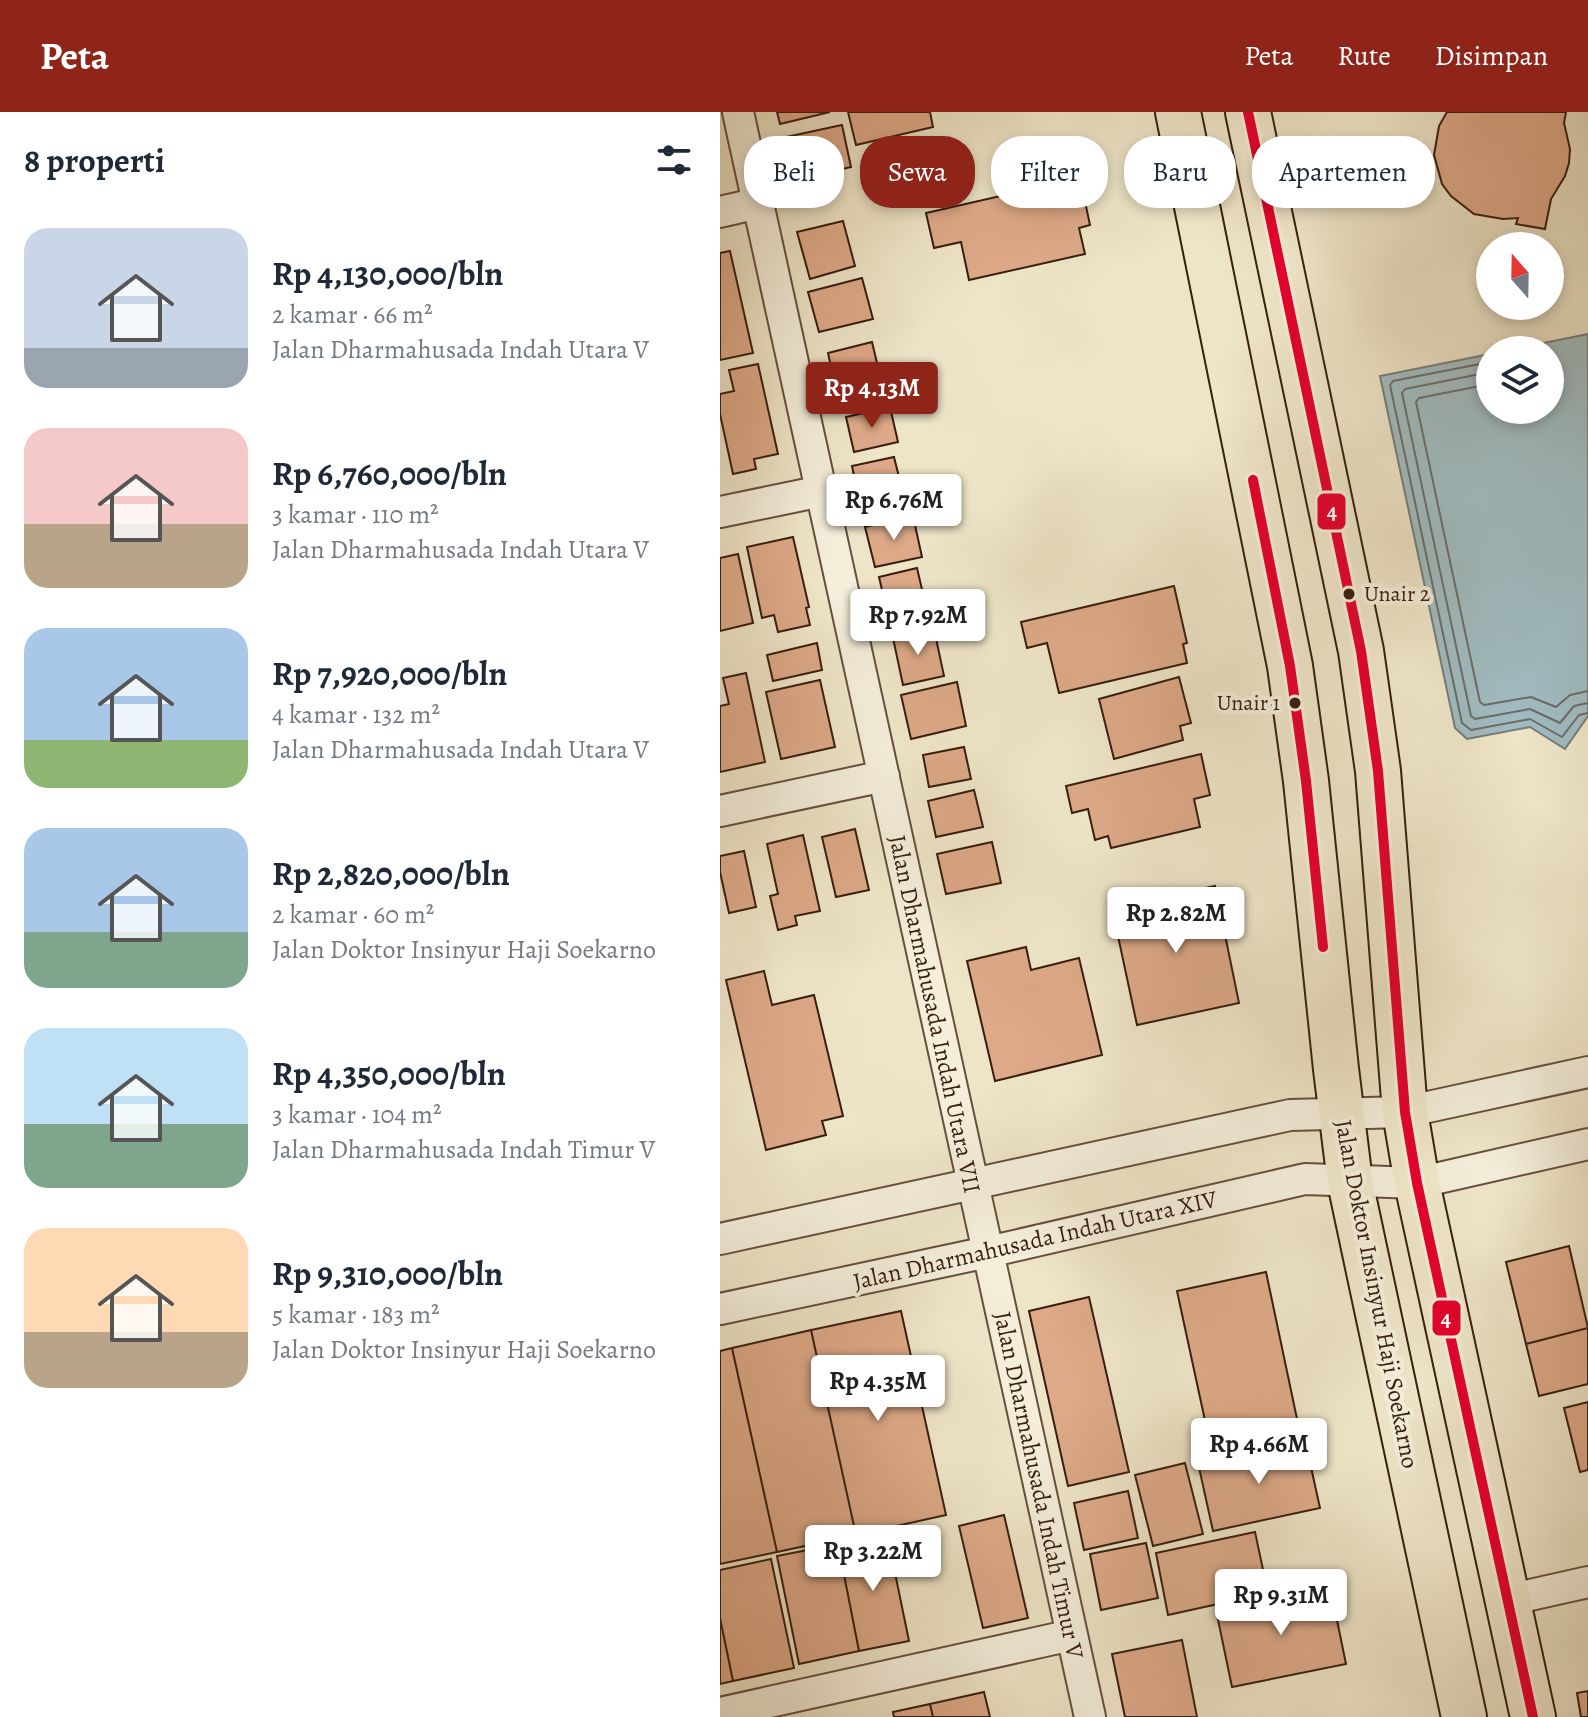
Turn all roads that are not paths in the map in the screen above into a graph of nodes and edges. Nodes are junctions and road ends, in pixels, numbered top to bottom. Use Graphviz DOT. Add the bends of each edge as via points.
graph roads {
  1 [pos="738,112"];
  2 [pos="1178,112"];
  3 [pos="1248,112"];
  4 [pos="744,138"];
  5 [pos="744,206"];
  6 [pos="760,208"];
  7 [pos="720,212"];
  8 [pos="822,491"];
  9 [pos="720,512"];
  10 [pos="884,776"];
  11 [pos="720,811"];
  12 [pos="1588,1072"];
  13 [pos="1405,1112"];
  14 [pos="1342,1114"];
  15 [pos="1588,1144"];
  16 [pos="1350,1182"];
  17 [pos="971,1183"];
  18 [pos="1417,1183"];
  19 [pos="720,1239"];
  20 [pos="988,1252"];
  21 [pos="720,1309"];
  22 [pos="1588,1582"];
  23 [pos="1508,1600"];
  24 [pos="1072,1635"];
  25 [pos="720,1713"];
  26 [pos="1090,1717"];
  27 [pos="1464,1717"];
  28 [pos="1533,1717"];
  1 -- 4 [label="street, Jalan Dharmahusada Indah Utara VII"];
  2 -- 14 [label="main road, Jalan Doktor Insinyur Haji Soekarno" via="1290,666"];
  3 -- 13 [label="main road" via="1361,651 1378,771"];
  5 -- 7 [label="street"];
  6 -- 8 [label="street, Jalan Dharmahusada Indah Utara VII"];
  8 -- 9 [label="street"];
  8 -- 10 [label="street, Jalan Dharmahusada Indah Utara VII"];
  10 -- 11 [label="street"];
  10 -- 17 [label="street, Jalan Dharmahusada Indah Utara VII"];
  12 -- 13 [label="street"];
  13 -- 14 [label="street"];
  13 -- 18 [label="main road"];
  14 -- 16 [label="main road, Jalan Doktor Insinyur Haji Soekarno"];
  14 -- 17 [label="street" via="1290,1115"];
  15 -- 18 [label="street, Jalan Dharmahusada Indah Utara XIV"];
  16 -- 18 [label="street, Jalan Dharmahusada Indah Utara XIV"];
  16 -- 20 [label="street, Jalan Dharmahusada Indah Utara XIV" via="1305,1179"];
  16 -- 27 [label="main road, Jalan Doktor Insinyur Haji Soekarno"];
  17 -- 19 [label="street"];
  17 -- 20 [label="street, Jalan Dharmahusada Indah Utara VII"];
  18 -- 23 [label="main road"];
  20 -- 21 [label="street, Jalan Dharmahusada Indah Utara XIV"];
  20 -- 24 [label="street, Jalan Dharmahusada Indah Timur V"];
  22 -- 23 [label="street"];
  23 -- 28 [label="main road"];
  24 -- 25 [label="street"];
  24 -- 26 [label="street, Jalan Dharmahusada Indah Timur V"];
}
